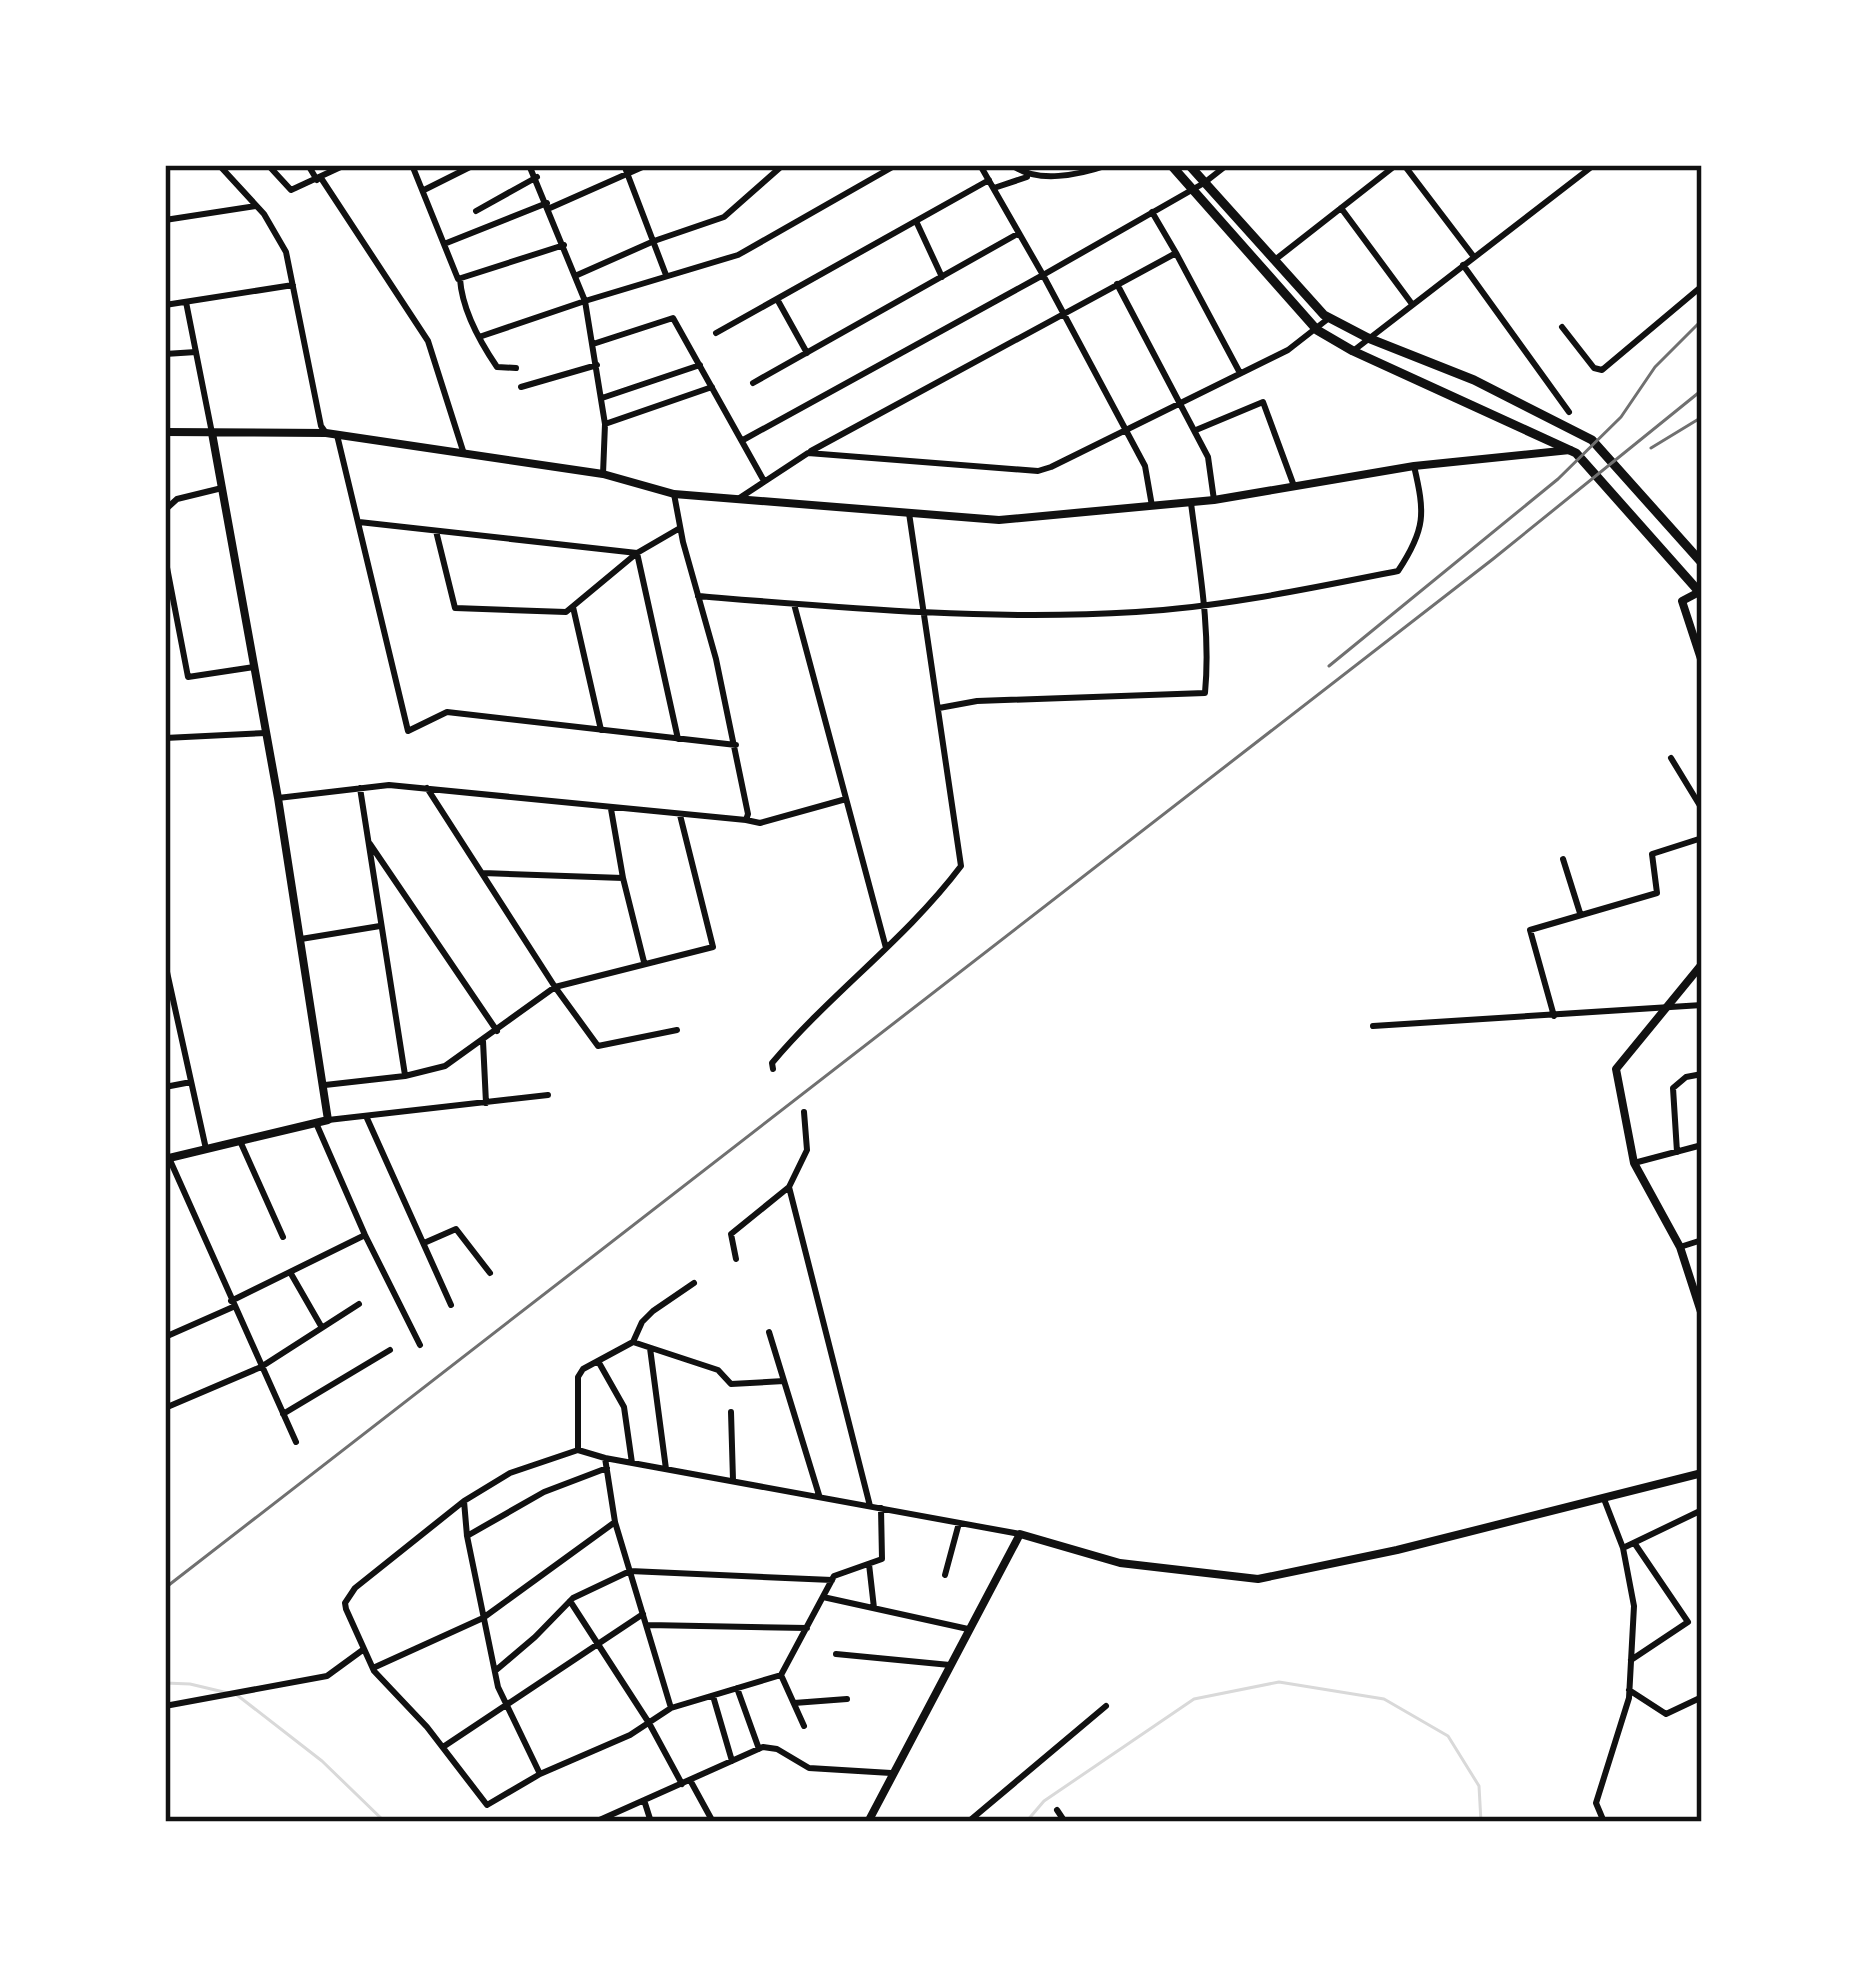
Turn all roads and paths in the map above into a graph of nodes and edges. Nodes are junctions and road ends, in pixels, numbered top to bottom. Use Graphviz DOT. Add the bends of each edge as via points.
graph roads {
  1 [pos="219,165"];
  2 [pos="268,165"];
  3 [pos="308,165"];
  4 [pos="345,165"];
  5 [pos="412,165"];
  6 [pos="530,165"];
  7 [pos="647,165"];
  8 [pos="784,165"];
  9 [pos="896,165"];
  10 [pos="980,165"];
  11 [pos="1012,165"];
  12 [pos="1055,165"];
  13 [pos="1108,165"];
  14 [pos="1171,165"];
  15 [pos="1189,165"];
  16 [pos="1227,165"];
  17 [pos="1400,165"];
  18 [pos="1594,165"];
  19 [pos="470,166"];
  20 [pos="626,168"];
  21 [pos="1059,175"];
  22 [pos="1030,176"];
  23 [pos="536,177"];
  24 [pos="319,179"];
  25 [pos="992,184"];
  26 [pos="1199,186"];
  27 [pos="424,190"];
  28 [pos="257,206"];
  29 [pos="549,206"];
  30 [pos="1341,208"];
  31 [pos="476,211"];
  32 [pos="1152,212"];
  33 [pos="165,220"];
  34 [pos="916,221"];
  35 [pos="1019,233"];
  36 [pos="654,241"];
  37 [pos="445,244"];
  38 [pos="564,245"];
  39 [pos="1175,253"];
  40 [pos="1474,257"];
  41 [pos="1274,262"];
  42 [pos="1463,265"];
  43 [pos="666,275"];
  44 [pos="1043,275"];
  45 [pos="575,276"];
  46 [pos="942,277"];
  47 [pos="460,279"];
  48 [pos="1117,284"];
  49 [pos="293,285"];
  50 [pos="1702,286"];
  51 [pos="777,299"];
  52 [pos="585,301"];
  53 [pos="186,302"];
  54 [pos="1412,304"];
  55 [pos="165,305"];
  56 [pos="1064,313"];
  57 [pos="1329,318"];
  58 [pos="1562,327"];
  59 [pos="1316,330"];
  60 [pos="716,333"];
  61 [pos="482,336"];
  62 [pos="1368,338"];
  63 [pos="593,344"];
  64 [pos="1353,351"];
  65 [pos="196,352"];
  66 [pos="806,353"];
  67 [pos="165,354"];
  68 [pos="597,365"];
  69 [pos="700,365"];
  70 [pos="515,368"];
  71 [pos="1240,374"];
  72 [pos="753,383"];
  73 [pos="521,387"];
  74 [pos="712,387"];
  75 [pos="602,398"];
  76 [pos="1182,403"];
  77 [pos="1569,412"];
  78 [pos="605,424"];
  79 [pos="1196,430"];
  80 [pos="1127,431"];
  81 [pos="165,432"];
  82 [pos="212,433"];
  83 [pos="326,433"];
  84 [pos="337,435"];
  85 [pos="743,440"];
  86 [pos="1575,452"];
  87 [pos="808,453"];
  88 [pos="464,454"];
  89 [pos="1414,466"];
  90 [pos="603,475"];
  91 [pos="764,481"];
  92 [pos="1294,486"];
  93 [pos="222,488"];
  94 [pos="674,494"];
  95 [pos="736,499"];
  96 [pos="1214,500"];
  97 [pos="1191,502"];
  98 [pos="1152,506"];
  99 [pos="165,510"];
  100 [pos="909,513"];
  101 [pos="358,522"];
  102 [pos="680,528"];
  103 [pos="436,531"];
  104 [pos="637,554"];
  105 [pos="165,557"];
  106 [pos="1702,563"];
  107 [pos="1702,592"];
  108 [pos="698,596"];
  109 [pos="1203,603"];
  110 [pos="794,604"];
  111 [pos="573,607"];
  112 [pos="923,614"];
  113 [pos="1702,662"];
  114 [pos="254,667"];
  115 [pos="939,708"];
  116 [pos="601,730"];
  117 [pos="266,734"];
  118 [pos="165,738"];
  119 [pos="678,739"];
  120 [pos="736,746"];
  121 [pos="1671,758"];
  122 [pos="360,788"];
  123 [pos="427,788"];
  124 [pos="278,798"];
  125 [pos="846,799"];
  126 [pos="611,809"];
  127 [pos="1702,809"];
  128 [pos="680,815"];
  129 [pos="746,820"];
  130 [pos="1702,838"];
  131 [pos="368,841"];
  132 [pos="1563,859"];
  133 [pos="483,873"];
  134 [pos="623,878"];
  135 [pos="1580,914"];
  136 [pos="382,926"];
  137 [pos="301,939"];
  138 [pos="886,948"];
  139 [pos="644,962"];
  140 [pos="165,963"];
  141 [pos="1702,964"];
  142 [pos="555,986"];
  143 [pos="169,1003"];
  144 [pos="1668,1004"];
  145 [pos="1702,1005"];
  146 [pos="1554,1016"];
  147 [pos="1373,1026"];
  148 [pos="677,1030"];
  149 [pos="497,1031"];
  150 [pos="483,1041"];
  151 [pos="773,1069"];
  152 [pos="1702,1074"];
  153 [pos="405,1076"];
  154 [pos="191,1082"];
  155 [pos="325,1085"];
  156 [pos="165,1087"];
  157 [pos="548,1095"];
  158 [pos="486,1102"];
  159 [pos="804,1112"];
  160 [pos="366,1116"];
  161 [pos="328,1120"];
  162 [pos="316,1123"];
  163 [pos="240,1141"];
  164 [pos="1702,1145"];
  165 [pos="206,1149"];
  166 [pos="1677,1152"];
  167 [pos="167,1159"];
  168 [pos="1634,1163"];
  169 [pos="789,1186"];
  170 [pos="365,1235"];
  171 [pos="283,1237"];
  172 [pos="1702,1240"];
  173 [pos="424,1244"];
  174 [pos="1679,1247"];
  175 [pos="736,1259"];
  176 [pos="290,1272"];
  177 [pos="490,1274"];
  178 [pos="694,1283"];
  179 [pos="1698,1289"];
  180 [pos="232,1304"];
  181 [pos="359,1304"];
  182 [pos="452,1305"];
  183 [pos="1702,1315"];
  184 [pos="322,1328"];
  185 [pos="769,1332"];
  186 [pos="165,1337"];
  187 [pos="633,1342"];
  188 [pos="420,1345"];
  189 [pos="650,1348"];
  190 [pos="390,1351"];
  191 [pos="598,1361"];
  192 [pos="261,1367"];
  193 [pos="784,1381"];
  194 [pos="165,1408"];
  195 [pos="731,1412"];
  196 [pos="283,1414"];
  197 [pos="296,1442"];
  198 [pos="578,1450"];
  199 [pos="606,1463"];
  200 [pos="632,1463"];
  201 [pos="666,1468"];
  202 [pos="1702,1473"];
  203 [pos="733,1480"];
  204 [pos="819,1496"];
  205 [pos="1603,1496"];
  206 [pos="464,1501"];
  207 [pos="870,1506"];
  208 [pos="880,1508"];
  209 [pos="1702,1510"];
  210 [pos="615,1522"];
  211 [pos="959,1523"];
  212 [pos="1020,1534"];
  213 [pos="467,1536"];
  214 [pos="1635,1544"];
  215 [pos="1623,1548"];
  216 [pos="869,1564"];
  217 [pos="630,1571"];
  218 [pos="945,1575"];
  219 [pos="832,1580"];
  220 [pos="823,1597"];
  221 [pos="570,1600"];
  222 [pos="874,1608"];
  223 [pos="643,1613"];
  224 [pos="483,1618"];
  225 [pos="646,1625"];
  226 [pos="806,1628"];
  227 [pos="968,1629"];
  228 [pos="599,1643"];
  229 [pos="364,1649"];
  230 [pos="836,1654"];
  231 [pos="1631,1660"];
  232 [pos="950,1666"];
  233 [pos="373,1668"];
  234 [pos="495,1671"];
  235 [pos="781,1675"];
  236 [pos="737,1688"];
  237 [pos="1630,1690"];
  238 [pos="713,1696"];
  239 [pos="1702,1697"];
  240 [pos="847,1699"];
  241 [pos="794,1703"];
  242 [pos="165,1706"];
  243 [pos="508,1706"];
  244 [pos="1106,1706"];
  245 [pos="671,1708"];
  246 [pos="649,1723"];
  247 [pos="804,1726"];
  248 [pos="442,1747"];
  249 [pos="759,1749"];
  250 [pos="732,1761"];
  251 [pos="891,1773"];
  252 [pos="540,1774"];
  253 [pos="686,1782"];
  254 [pos="644,1800"];
  255 [pos="1058,1810"];
  256 [pos="595,1822"];
  257 [pos="651,1822"];
  258 [pos="713,1822"];
  259 [pos="868,1822"];
  260 [pos="968,1822"];
  261 [pos="1065,1822"];
  262 [pos="1604,1822"];
  1 -- 28 [label="street"];
  2 -- 24 [label="street" via="291,190"];
  3 -- 24 [label="street"];
  4 -- 24 [label="street"];
  5 -- 27 [label="street"];
  6 -- 23 [label="street"];
  7 -- 20 [label="street"];
  8 -- 36 [label="street" via="724,218"];
  9 -- 43 [label="street" via="738,256"];
  10 -- 25 [label="street"];
  11 -- 22 [label="street"];
  12 -- 21 [label="street"];
  13 -- 21 [label="street"];
  14 -- 26 [label="main road"];
  15 -- 26 [label="main road"];
  16 -- 26 [label="street"];
  17 -- 30 [label="street"];
  17 -- 40 [label="street"];
  18 -- 40 [label="street"];
  19 -- 27 [label="street"];
  20 -- 29 [label="street"];
  20 -- 36 [label="street"];
  21 -- 22 [label="street"];
  22 -- 25 [label="street"];
  23 -- 29 [label="street"];
  23 -- 31 [label="street"];
  24 -- 88 [label="street" via="428,341"];
  25 -- 34 [label="street"];
  25 -- 35 [label="street"];
  26 -- 32 [label="street"];
  26 -- 41 [label="main road"];
  26 -- 59 [label="main road"];
  27 -- 37 [label="street"];
  28 -- 33 [label="street"];
  28 -- 49 [label="street" via="286,252"];
  29 -- 37 [label="street"];
  29 -- 38 [label="street"];
  30 -- 41 [label="street"];
  30 -- 54 [label="street"];
  32 -- 39 [label="street"];
  32 -- 44 [label="street"];
  34 -- 46 [label="street"];
  34 -- 51 [label="street"];
  35 -- 44 [label="street"];
  35 -- 46 [label="street"];
  36 -- 43 [label="street"];
  36 -- 45 [label="street"];
  37 -- 47 [label="street"];
  38 -- 45 [label="street"];
  38 -- 47 [label="street"];
  39 -- 48 [label="street"];
  39 -- 71 [label="street"];
  40 -- 42 [label="street"];
  41 -- 57 [label="main road"];
  42 -- 54 [label="street"];
  42 -- 77 [label="street"];
  43 -- 52 [label="street"];
  44 -- 56 [label="street"];
  44 -- 85 [label="street"];
  45 -- 52 [label="street"];
  46 -- 66 [label="street"];
  47 -- 61 [label="street"];
  48 -- 56 [label="street"];
  48 -- 76 [label="street"];
  49 -- 53 [label="street"];
  49 -- 83 [label="street"];
  50 -- 58 [label="street" via="1602,370"];
  51 -- 60 [label="street"];
  51 -- 66 [label="street"];
  52 -- 61 [label="street"];
  52 -- 63 [label="street"];
  53 -- 55 [label="street"];
  53 -- 65 [label="street"];
  54 -- 62 [label="street"];
  56 -- 80 [label="street"];
  56 -- 87 [label="street"];
  57 -- 59 [label="street"];
  57 -- 62 [label="main road"];
  59 -- 64 [label="main road"];
  59 -- 71 [label="street"];
  61 -- 70 [label="street" via="497,368"];
  62 -- 64 [label="street"];
  62 -- 106 [label="main road" via="1592,440"];
  63 -- 68 [label="street"];
  63 -- 69 [label="street" via="670,317"];
  64 -- 86 [label="main road"];
  65 -- 67 [label="street"];
  65 -- 82 [label="street"];
  66 -- 72 [label="street"];
  68 -- 73 [label="street"];
  68 -- 75 [label="street"];
  69 -- 74 [label="street"];
  69 -- 75 [label="street"];
  71 -- 76 [label="street"];
  74 -- 78 [label="street"];
  74 -- 85 [label="street"];
  75 -- 78 [label="street"];
  76 -- 79 [label="street"];
  76 -- 80 [label="street"];
  78 -- 90 [label="street"];
  79 -- 92 [label="street" via="1263,402"];
  79 -- 96 [label="street"];
  80 -- 87 [label="street" via="1038,471"];
  80 -- 98 [label="street" via="1145,466"];
  81 -- 82 [label="street"];
  82 -- 83 [label="street"];
  82 -- 93 [label="street"];
  83 -- 84 [label="street"];
  84 -- 88 [label="street"];
  84 -- 101 [label="street"];
  85 -- 91 [label="street"];
  86 -- 89 [label="street"];
  86 -- 107 [label="main road"];
  87 -- 91 [label="street"];
  88 -- 90 [label="street"];
  89 -- 92 [label="street"];
  89 -- 109 [label="street" via="1423,526 1398,571"];
  90 -- 94 [label="street"];
  91 -- 95 [label="street"];
  92 -- 96 [label="street"];
  93 -- 99 [label="street"];
  93 -- 114 [label="street"];
  94 -- 95 [label="street"];
  94 -- 102 [label="street"];
  95 -- 100 [label="street"];
  96 -- 97 [label="street"];
  97 -- 98 [label="street"];
  97 -- 109 [label="street"];
  98 -- 100 [label="street" via="999,520"];
  100 -- 112 [label="street"];
  101 -- 103 [label="street"];
  101 -- 116 [label="street" via="409,731 447,712"];
  102 -- 104 [label="street"];
  102 -- 108 [label="street"];
  103 -- 104 [label="street"];
  103 -- 111 [label="street" via="455,608"];
  104 -- 111 [label="street"];
  104 -- 119 [label="street"];
  105 -- 114 [label="street" via="188,677"];
  107 -- 113 [label="street" via="1682,601"];
  108 -- 110 [label="street"];
  108 -- 120 [label="street"];
  109 -- 112 [label="street" via="1141,612"];
  109 -- 115 [label="street" via="1205,693"];
  110 -- 112 [label="street"];
  110 -- 125 [label="street"];
  111 -- 116 [label="street"];
  112 -- 115 [label="street"];
  114 -- 117 [label="street"];
  115 -- 138 [label="street" via="962,866"];
  116 -- 119 [label="street"];
  117 -- 118 [label="street"];
  117 -- 124 [label="street"];
  119 -- 120 [label="street"];
  120 -- 129 [label="street"];
  121 -- 127 [label="street"];
  122 -- 123 [label="street"];
  122 -- 124 [label="street"];
  122 -- 131 [label="street"];
  123 -- 126 [label="street"];
  123 -- 133 [label="street"];
  124 -- 137 [label="street"];
  125 -- 129 [label="street"];
  125 -- 138 [label="street"];
  126 -- 128 [label="street"];
  126 -- 134 [label="street"];
  128 -- 129 [label="street"];
  128 -- 139 [label="street" via="713,947"];
  130 -- 135 [label="street" via="1652,854 1657,893"];
  131 -- 136 [label="street"];
  131 -- 149 [label="street"];
  132 -- 135 [label="street"];
  133 -- 134 [label="street"];
  133 -- 142 [label="street"];
  134 -- 139 [label="street"];
  135 -- 146 [label="street" via="1529,932"];
  136 -- 137 [label="street"];
  136 -- 153 [label="street"];
  137 -- 155 [label="street"];
  138 -- 151 [label="street" via="793,1038"];
  139 -- 142 [label="street"];
  140 -- 143 [label="street"];
  141 -- 144 [label="street"];
  142 -- 148 [label="street" via="598,1046"];
  142 -- 149 [label="street"];
  143 -- 154 [label="street"];
  144 -- 145 [label="street"];
  144 -- 146 [label="street"];
  144 -- 168 [label="street" via="1616,1069"];
  146 -- 147 [label="street"];
  149 -- 150 [label="street"];
  150 -- 153 [label="street" via="445,1066"];
  150 -- 158 [label="street"];
  152 -- 166 [label="street" via="1673,1088"];
  153 -- 155 [label="street"];
  154 -- 156 [label="street"];
  154 -- 165 [label="street"];
  155 -- 161 [label="street"];
  157 -- 158 [label="street"];
  158 -- 160 [label="street"];
  159 -- 169 [label="street" via="807,1150"];
  160 -- 161 [label="street"];
  160 -- 173 [label="street"];
  161 -- 162 [label="street"];
  162 -- 163 [label="street"];
  162 -- 170 [label="street"];
  163 -- 165 [label="street"];
  163 -- 171 [label="street"];
  164 -- 166 [label="street"];
  165 -- 167 [label="street"];
  166 -- 168 [label="street"];
  167 -- 180 [label="street"];
  168 -- 174 [label="street"];
  169 -- 175 [label="street" via="731,1234"];
  169 -- 207 [label="street"];
  170 -- 176 [label="street"];
  170 -- 188 [label="street"];
  172 -- 174 [label="street"];
  173 -- 177 [label="street" via="456,1229"];
  173 -- 182 [label="street"];
  174 -- 179 [label="street"];
  176 -- 180 [label="street"];
  176 -- 184 [label="street"];
  178 -- 187 [label="street" via="653,1311"];
  179 -- 183 [label="street"];
  180 -- 186 [label="street"];
  180 -- 192 [label="street"];
  181 -- 184 [label="street"];
  184 -- 192 [label="street"];
  185 -- 193 [label="street"];
  187 -- 189 [label="street"];
  187 -- 191 [label="street"];
  189 -- 193 [label="street" via="718,1370 731,1384"];
  189 -- 201 [label="street"];
  190 -- 196 [label="street"];
  191 -- 198 [label="street" via="578,1377"];
  191 -- 200 [label="street" via="624,1408"];
  192 -- 194 [label="street"];
  192 -- 196 [label="street"];
  193 -- 204 [label="street"];
  195 -- 203 [label="street"];
  196 -- 197 [label="street"];
  198 -- 199 [label="street"];
  198 -- 206 [label="street" via="510,1473"];
  199 -- 200 [label="street"];
  199 -- 210 [label="street"];
  199 -- 213 [label="street"];
  200 -- 201 [label="street"];
  201 -- 203 [label="street"];
  202 -- 205 [label="street"];
  203 -- 204 [label="street"];
  204 -- 207 [label="street"];
  205 -- 212 [label="street" via="1258,1579 1120,1563"];
  205 -- 215 [label="street"];
  206 -- 213 [label="street"];
  206 -- 229 [label="street" via="350,1593 346,1610"];
  207 -- 208 [label="street"];
  208 -- 211 [label="street"];
  208 -- 216 [label="street" via="882,1559"];
  209 -- 214 [label="street"];
  210 -- 217 [label="street"];
  210 -- 224 [label="street"];
  211 -- 212 [label="street"];
  211 -- 218 [label="street"];
  212 -- 227 [label="street"];
  213 -- 224 [label="street"];
  214 -- 215 [label="street"];
  214 -- 231 [label="street" via="1688,1622"];
  215 -- 231 [label="street" via="1633,1600"];
  216 -- 219 [label="street"];
  216 -- 222 [label="street"];
  217 -- 219 [label="street"];
  217 -- 221 [label="street"];
  217 -- 223 [label="street"];
  219 -- 220 [label="street"];
  220 -- 222 [label="street"];
  220 -- 226 [label="street"];
  221 -- 228 [label="street"];
  221 -- 234 [label="street"];
  222 -- 227 [label="street"];
  223 -- 225 [label="street"];
  223 -- 228 [label="street"];
  224 -- 233 [label="street"];
  224 -- 234 [label="street"];
  225 -- 226 [label="street"];
  225 -- 245 [label="street"];
  226 -- 235 [label="street"];
  227 -- 232 [label="street"];
  228 -- 243 [label="street"];
  228 -- 246 [label="street"];
  229 -- 233 [label="street"];
  229 -- 242 [label="street" via="327,1676"];
  230 -- 232 [label="street"];
  231 -- 237 [label="street"];
  232 -- 251 [label="street"];
  233 -- 248 [label="street"];
  234 -- 243 [label="street"];
  235 -- 236 [label="street"];
  235 -- 241 [label="street"];
  236 -- 238 [label="street"];
  236 -- 249 [label="street"];
  237 -- 239 [label="street" via="1666,1714"];
  237 -- 262 [label="street" via="1596,1803"];
  238 -- 245 [label="street"];
  238 -- 250 [label="street"];
  240 -- 241 [label="street"];
  241 -- 247 [label="street"];
  243 -- 248 [label="street"];
  243 -- 252 [label="street"];
  244 -- 260 [label="street"];
  245 -- 246 [label="street"];
  246 -- 252 [label="street"];
  246 -- 253 [label="street"];
  248 -- 252 [label="street" via="487,1805"];
  249 -- 250 [label="street"];
  249 -- 251 [label="street" via="777,1749 808,1768"];
  250 -- 253 [label="street"];
  251 -- 259 [label="street"];
  253 -- 254 [label="street"];
  253 -- 258 [label="street"];
  254 -- 256 [label="street"];
  254 -- 257 [label="street"];
  255 -- 261 [label="street"];
}
